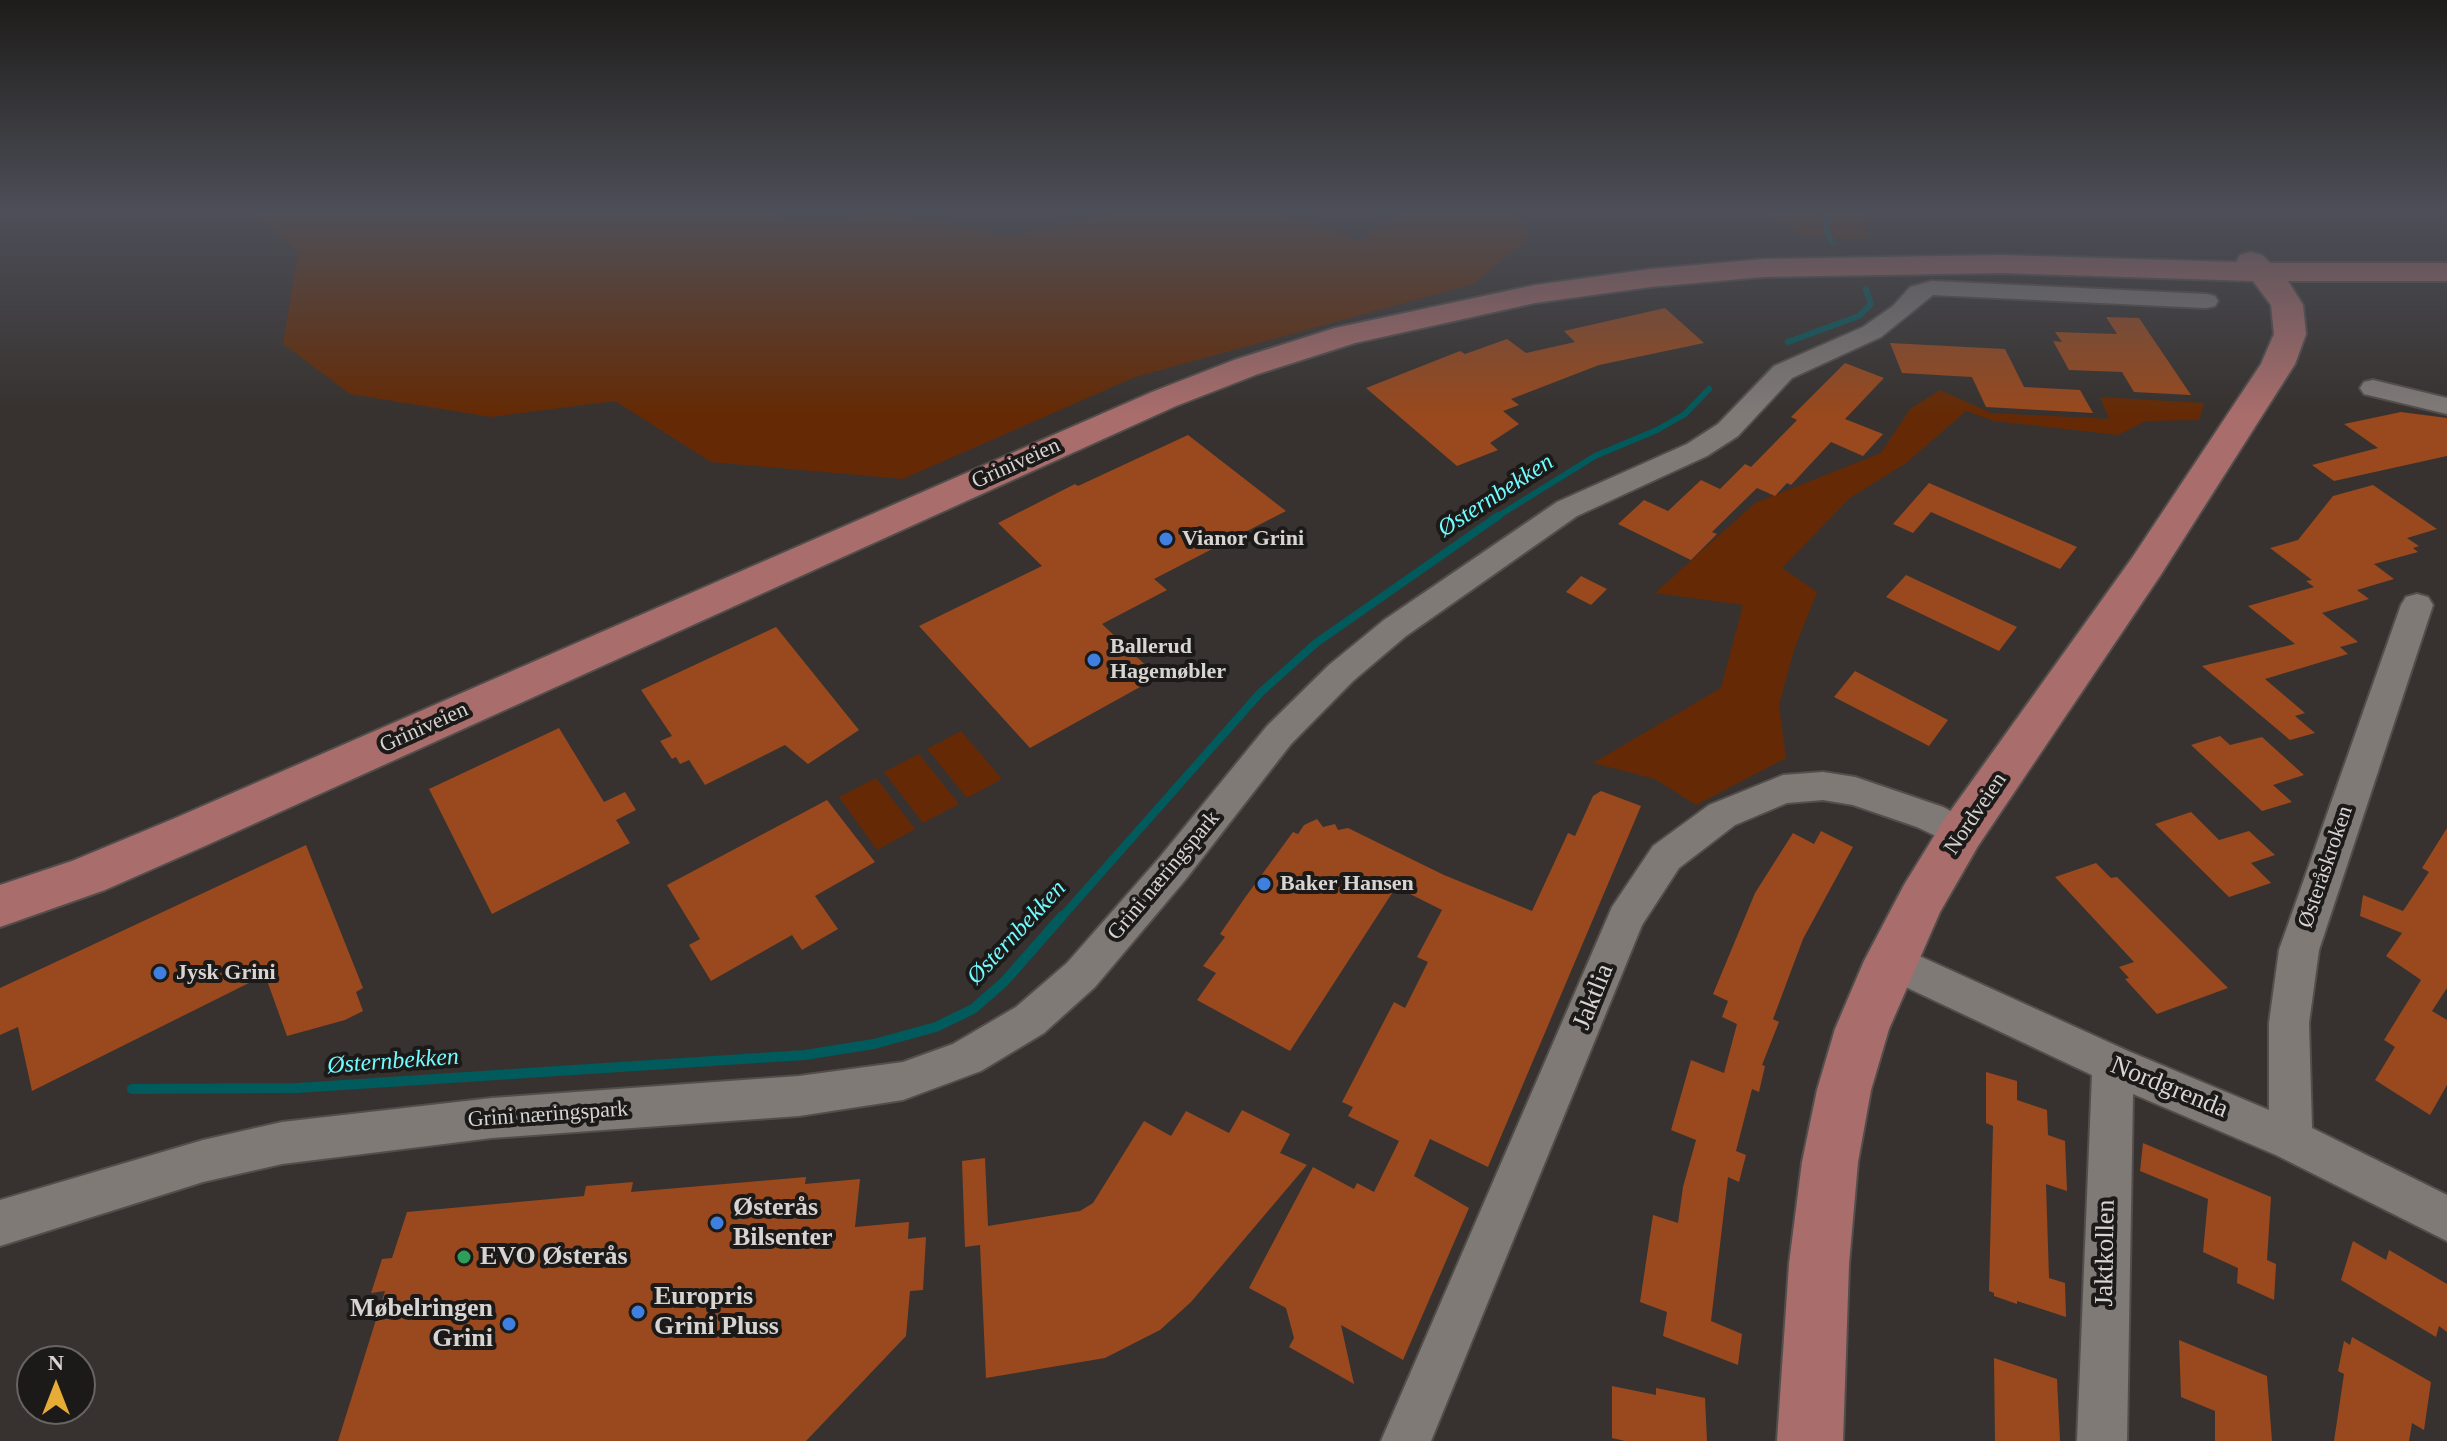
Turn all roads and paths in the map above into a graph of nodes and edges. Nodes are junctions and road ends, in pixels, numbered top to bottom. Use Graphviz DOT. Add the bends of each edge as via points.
graph roads {
  1 [pos="1643,279"];
  2 [pos="2268,279"];
  3 [pos="2206,301"];
  4 [pos="2373,388"];
  5 [pos="2447,406"];
  6 [pos="2417,605"];
  7 [pos="1961,833"];
  8 [pos="88,876"];
  9 [pos="0,906"];
  10 [pos="0,922"];
  11 [pos="1890,961"];
  12 [pos="2113,1065"];
  13 [pos="2291,1140"];
  14 [pos="2447,1219"];
  15 [pos="0,1223"];
  16 [pos="1406,1441"];
  17 [pos="1810,1441"];
  18 [pos="2102,1441"];
  1 -- 8 [label="main road, Griniveien" via="1480,304 1296,350 1208,381"];
  2 -- 7 [label="main road, Nordveien" via="2282,295 2289,318 2290,334 2278,364 2146,567"];
  3 -- 15 [label="street, Grini næringspark" via="1932,288 1919,292 1872,332 1783,372 1728,430 1697,450 1567,509 1395,628 1341,673 1279,735 1081,975 1030,1020 966,1058 903,1081 799,1096 492,1118 282,1143 203,1161"];
  4 -- 5 [label="street"];
  6 -- 13 [label="street, Østeråskroken" via="2299,950 2289,1023"];
  7 -- 11 [label="main road, Nordveien"];
  7 -- 16 [label="street, Jaktlia" via="1855,791 1823,786 1783,789 1722,815 1666,857 1626,918"];
  8 -- 9 [label="main road, Griniveien"];
  8 -- 10 [label="main road, Griniveien"];
  11 -- 12 [label="street, Nordgrenda"];
  11 -- 17 [label="main road, Nordveien" via="1862,1029 1830,1162"];
  12 -- 13 [label="street, Nordgrenda"];
  12 -- 18 [label="street, Jaktkollen"];
  13 -- 14 [label="street, Nordgrenda"];
}
